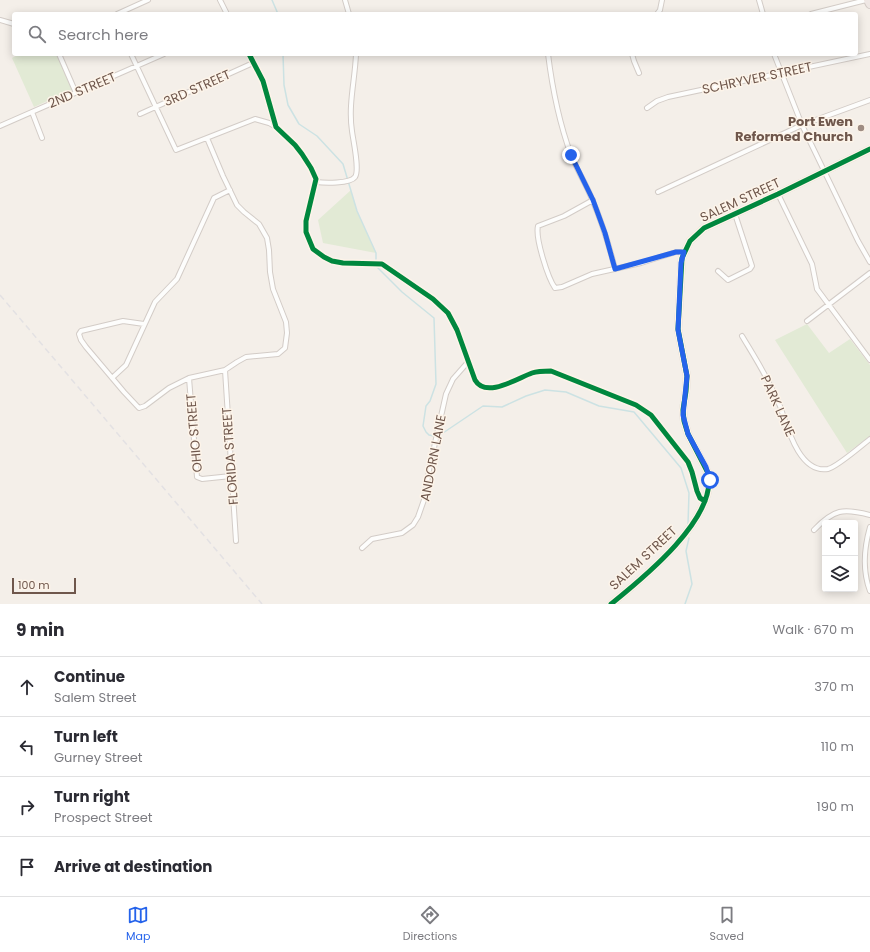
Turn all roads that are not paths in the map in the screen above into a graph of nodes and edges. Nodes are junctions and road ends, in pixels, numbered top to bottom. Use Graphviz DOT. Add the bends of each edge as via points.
graph roads {
  1 [pos="148,0"];
  2 [pos="220,0"];
  3 [pos="345,0"];
  4 [pos="662,0"];
  5 [pos="759,0"];
  6 [pos="867,0"];
  7 [pos="870,4"];
  8 [pos="121,12"];
  9 [pos="226,12"];
  10 [pos="348,12"];
  11 [pos="658,12"];
  12 [pos="762,12"];
  13 [pos="819,12"];
  14 [pos="0,20"];
  15 [pos="12,23"];
  16 [pos="870,54"];
  17 [pos="60,56"];
  18 [pos="132,56"];
  19 [pos="160,56"];
  20 [pos="250,56"];
  21 [pos="356,56"];
  22 [pos="548,56"];
  23 [pos="633,56"];
  24 [pos="775,56"];
  25 [pos="254,63"];
  26 [pos="137,66"];
  27 [pos="639,73"];
  28 [pos="781,73"];
  29 [pos="76,93"];
  30 [pos="870,100"];
  31 [pos="156,106"];
  32 [pos="647,108"];
  33 [pos="32,112"];
  34 [pos="140,114"];
  35 [pos="802,125"];
  36 [pos="0,126"];
  37 [pos="276,127"];
  38 [pos="42,138"];
  39 [pos="207,138"];
  40 [pos="870,149"];
  41 [pos="824,172"];
  42 [pos="316,182"];
  43 [pos="230,190"];
  44 [pos="658,192"];
  45 [pos="778,194"];
  46 [pos="593,200"];
  47 [pos="735,214"];
  48 [pos="684,252"];
  49 [pos="870,262"];
  50 [pos="615,269"];
  51 [pos="718,271"];
  52 [pos="870,273"];
  53 [pos="828,305"];
  54 [pos="808,321"];
  55 [pos="144,324"];
  56 [pos="742,336"];
  57 [pos="870,360"];
  58 [pos="468,362"];
  59 [pos="225,370"];
  60 [pos="112,378"];
  61 [pos="189,378"];
  62 [pos="870,439"];
  63 [pos="232,476"];
  64 [pos="705,502"];
  65 [pos="870,515"];
  66 [pos="870,527"];
  67 [pos="814,530"];
  68 [pos="236,542"];
  69 [pos="362,548"];
  70 [pos="868,550"];
  71 [pos="870,591"];
  72 [pos="610,604"];
  1 -- 8 [label="street"];
  2 -- 9 [label="street"];
  3 -- 10 [label="street"];
  4 -- 11 [label="street"];
  5 -- 12 [label="street"];
  6 -- 7 [label="highway"];
  6 -- 13 [label="street"];
  14 -- 15 [label="street"];
  16 -- 28 [label="street, SCHRYVER STREET"];
  17 -- 29 [label="street"];
  18 -- 26 [label="street"];
  19 -- 26 [label="street, 2ND STREET"];
  20 -- 25 [label="street"];
  21 -- 42 [label="street" via="350,116 357,173 352,179 339,182"];
  22 -- 46 [label="street" via="566,141"];
  23 -- 27 [label="street"];
  24 -- 28 [label="street"];
  25 -- 31 [label="street, 3RD STREET"];
  25 -- 37 [label="street" via="263,81"];
  26 -- 29 [label="street, 2ND STREET"];
  26 -- 31 [label="street"];
  28 -- 32 [label="street, SCHRYVER STREET" via="668,97"];
  28 -- 35 [label="street"];
  29 -- 33 [label="street, 2ND STREET"];
  30 -- 35 [label="street"];
  31 -- 34 [label="street, 3RD STREET"];
  31 -- 39 [label="street" via="176,150"];
  33 -- 36 [label="street, 2ND STREET"];
  33 -- 38 [label="street"];
  35 -- 41 [label="street"];
  35 -- 44 [label="street"];
  37 -- 39 [label="street" via="255,119"];
  37 -- 42 [label="street" via="302,154"];
  39 -- 43 [label="street"];
  40 -- 41 [label="street, SALEM STREET"];
  41 -- 45 [label="street, SALEM STREET"];
  41 -- 49 [label="street"];
  42 -- 58 [label="street" via="306,221 306,232 313,249 332,261 382,264 433,299 448,313"];
  43 -- 55 [label="street" via="214,198 176,279 155,302"];
  43 -- 59 [label="street" via="238,205 266,233 273,289 286,322 287,334 285,348 278,354 246,357"];
  45 -- 47 [label="street, SALEM STREET"];
  45 -- 53 [label="street" via="812,264 817,289"];
  46 -- 50 [label="street"];
  46 -- 50 [label="street" via="564,216 539,225 537,228 540,249 555,288 592,274"];
  47 -- 48 [label="street, SALEM STREET" via="698,233"];
  47 -- 51 [label="street" via="752,266 728,280"];
  48 -- 50 [label="street"];
  48 -- 64 [label="street, SALEM STREET" via="681,263 678,330 687,376 683,415 688,434 708,473 710,485"];
  52 -- 53 [label="street"];
  53 -- 54 [label="street"];
  53 -- 57 [label="street"];
  55 -- 60 [label="street" via="126,365"];
  55 -- 60 [label="street" via="123,321 79,332 86,347"];
  56 -- 62 [label="street, PARK LANE" via="767,379 796,447 812,467 827,469 835,466"];
  58 -- 64 [label="street" via="477,383 484,387 498,387 537,372 551,371 636,405 650,415 685,457 700,498"];
  58 -- 69 [label="street, ANDORN LANE" via="446,394 425,497 418,517 402,534 372,539"];
  59 -- 61 [label="street"];
  59 -- 63 [label="street, FLORIDA STREET"];
  60 -- 61 [label="street" via="139,408"];
  61 -- 63 [label="street, OHIO STREET" via="197,477 202,479"];
  63 -- 68 [label="street, FLORIDA STREET"];
  64 -- 72 [label="street, SALEM STREET" via="683,538 640,580"];
  65 -- 67 [label="street" via="854,511 840,512 828,516"];
  66 -- 70 [label="street"];
  70 -- 71 [label="street" via="865,568"];
}
